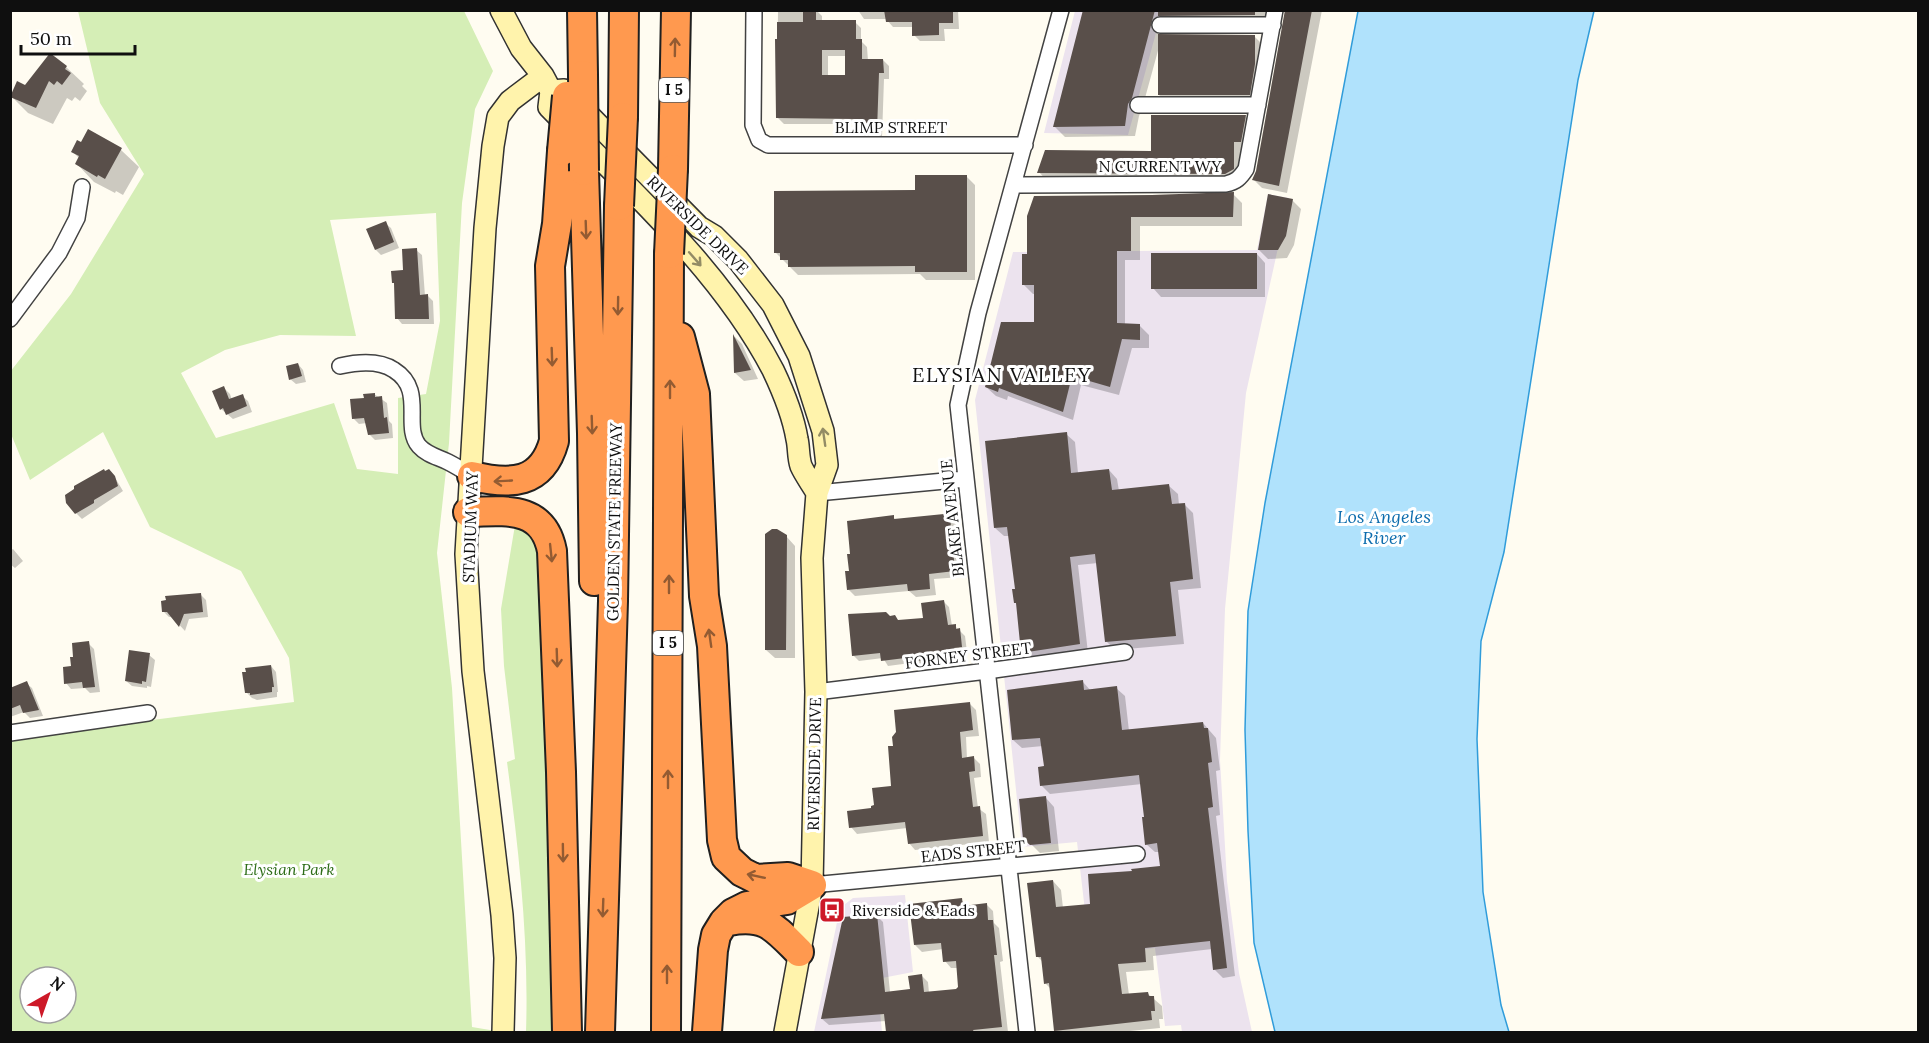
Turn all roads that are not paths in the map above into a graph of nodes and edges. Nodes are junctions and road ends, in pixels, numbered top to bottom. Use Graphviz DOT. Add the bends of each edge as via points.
graph roads {
  1 [pos="501,10"];
  2 [pos="570,10"];
  3 [pos="582,10"];
  4 [pos="624,10"];
  5 [pos="676,10"];
  6 [pos="754,10"];
  7 [pos="1061,10"];
  8 [pos="1274,18"];
  9 [pos="1160,25"];
  10 [pos="576,68"];
  11 [pos="547,84"];
  12 [pos="1138,105"];
  13 [pos="1258,105"];
  14 [pos="1025,145"];
  15 [pos="1014,185"];
  16 [pos="82,187"];
  17 [pos="670,299"];
  18 [pos="10,319"];
  19 [pos="340,366"];
  20 [pos="472,476"];
  21 [pos="966,479"];
  22 [pos="817,493"];
  23 [pos="468,512"];
  24 [pos="1125,652"];
  25 [pos="987,671"];
  26 [pos="816,692"];
  27 [pos="148,713"];
  28 [pos="10,733"];
  29 [pos="608,744"];
  30 [pos="1137,854"];
  31 [pos="1009,865"];
  32 [pos="812,885"];
  33 [pos="724,922"];
  34 [pos="799,952"];
  35 [pos="503,1032"];
  36 [pos="567,1032"];
  37 [pos="600,1032"];
  38 [pos="666,1032"];
  39 [pos="707,1032"];
  40 [pos="785,1032"];
  41 [pos="1027,1032"];
  1 -- 11 [label="main road, RIVERSIDE DRIVE" via="521,48"];
  2 -- 10 [label="highway"];
  3 -- 10 [label="highway"];
  4 -- 29 [label="highway, GOLDEN STATE FREEWAY, one-way, bridge"];
  17 -- 5 [label="highway, I 5, one-way, bridge"];
  6 -- 14 [label="street, BLIMP STREET" via="753,125 759,140 768,145"];
  7 -- 14 [label="street, BLAKE AVENUE"];
  8 -- 9 [label="street"];
  8 -- 13 [label="street, N CURRENT WY"];
  10 -- 20 [label="highway, one-way, bridge" via="562,151 550,266 554,441 549,458 533,474 500,481"];
  10 -- 29 [label="highway, one-way, bridge" via="584,171 595,635"];
  11 -- 20 [label="main road, STADIUM WAY" via="510,101 498,117 486,218"];
  11 -- 22 [label="main road, RIVERSIDE DRIVE, one-way" via="549,107 693,255 744,323 785,399 801,465"];
  22 -- 11 [label="main road, RIVERSIDE DRIVE, one-way" via="827,465 823,430 799,356 773,305 714,236 699,228 564,90"];
  12 -- 13 [label="street"];
  13 -- 15 [label="street, N CURRENT WY" via="1245,169 1233,183"];
  14 -- 15 [label="street, BLAKE AVENUE"];
  15 -- 21 [label="street, BLAKE AVENUE" via="978,313 958,405"];
  16 -- 18 [label="street" via="77,218 64,244"];
  32 -- 17 [label="highway, one-way" via="788,877 756,879 726,857 712,646 704,596 695,393"];
  38 -- 17 [label="highway, I 5, one-way"];
  19 -- 20 [label="street" via="376,363 400,374 409,383 418,445"];
  20 -- 23 [label="main road, STADIUM WAY"];
  21 -- 22 [label="street"];
  21 -- 25 [label="street, BLAKE AVENUE"];
  22 -- 26 [label="main road, RIVERSIDE DRIVE" via="812,558"];
  23 -- 35 [label="main road, STADIUM WAY" via="471,648 505,958"];
  23 -- 36 [label="highway, one-way" via="513,511 528,515 541,525 552,551"];
  24 -- 25 [label="street, FORNEY STREET"];
  25 -- 26 [label="street, FORNEY STREET"];
  25 -- 31 [label="street, BLAKE AVENUE"];
  26 -- 32 [label="main road, RIVERSIDE DRIVE"];
  27 -- 28 [label="street"];
  29 -- 37 [label="highway, GOLDEN STATE FREEWAY, one-way"];
  30 -- 31 [label="street, EADS STREET"];
  31 -- 32 [label="street, EADS STREET"];
  31 -- 41 [label="street, BLAKE AVENUE"];
  32 -- 33 [label="highway" via="787,900 747,906"];
  32 -- 34 [label="main road, RIVERSIDE DRIVE"];
  33 -- 34 [label="highway" via="758,920 778,931"];
  33 -- 39 [label="highway" via="713,950"];
  34 -- 40 [label="main road, RIVERSIDE DRIVE"];
}
